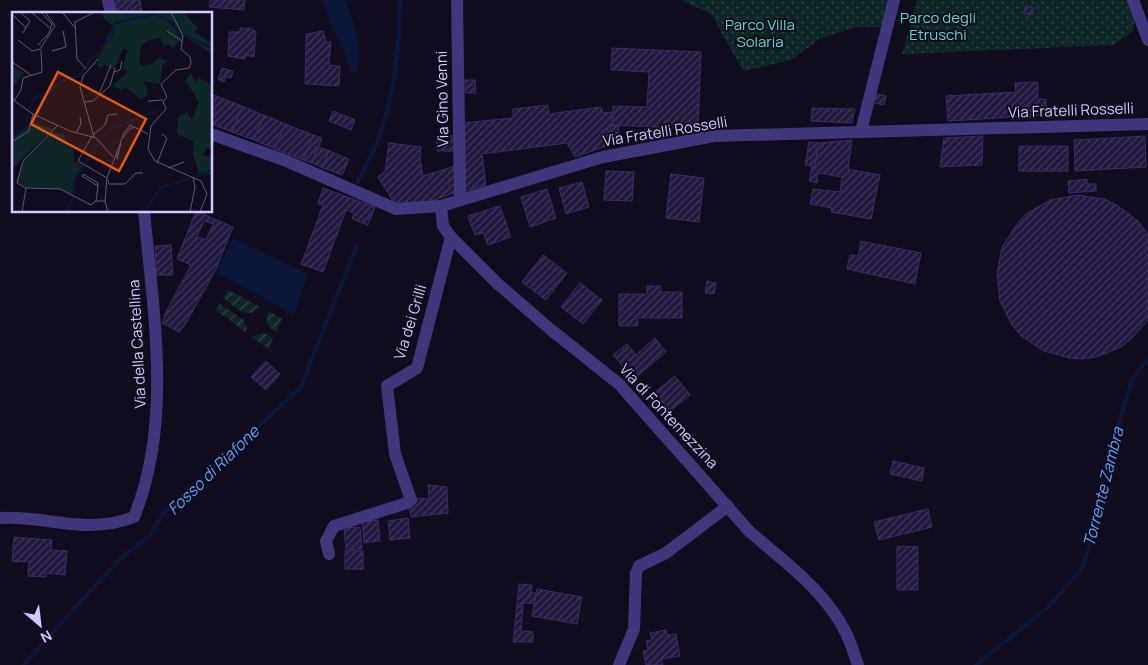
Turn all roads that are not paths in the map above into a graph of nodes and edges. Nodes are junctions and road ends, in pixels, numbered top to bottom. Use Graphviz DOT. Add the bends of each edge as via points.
graph roads {
  1 [pos="457,0"];
  2 [pos="894,0"];
  3 [pos="1133,0"];
  4 [pos="1148,40"];
  5 [pos="1148,124"];
  6 [pos="861,131"];
  7 [pos="212,134"];
  8 [pos="460,198"];
  9 [pos="441,206"];
  10 [pos="144,212"];
  11 [pos="451,237"];
  12 [pos="728,506"];
  13 [pos="0,518"];
  14 [pos="329,554"];
  15 [pos="619,665"];
  16 [pos="858,665"];
  1 -- 8 [label="street, Via Gino Venni"];
  2 -- 6 [label="street"];
  3 -- 4 [label="street"];
  5 -- 6 [label="street, Via Fratelli Rosselli"];
  6 -- 8 [label="street, Via Fratelli Rosselli" via="714,136 603,157"];
  7 -- 9 [label="street, Via Fratelli Rosselli" via="284,160 396,209"];
  8 -- 9 [label="street, Via Fratelli Rosselli"];
  9 -- 11 [label="street, Via di Fontemezzina" via="443,226"];
  10 -- 13 [label="street, Via della Castellina" via="154,321 157,409 143,495 134,516 114,524 78,526"];
  11 -- 12 [label="street, Via di Fontemezzina" via="506,290 620,384"];
  11 -- 14 [label="street, Via dei Grilli" via="417,368 388,386 395,454 411,500 334,526 326,541"];
  12 -- 15 [label="street" via="666,553 639,566 636,572 634,630"];
  12 -- 16 [label="street, Via di Fontemezzina" via="772,552 788,562 832,610 846,632"];
}
